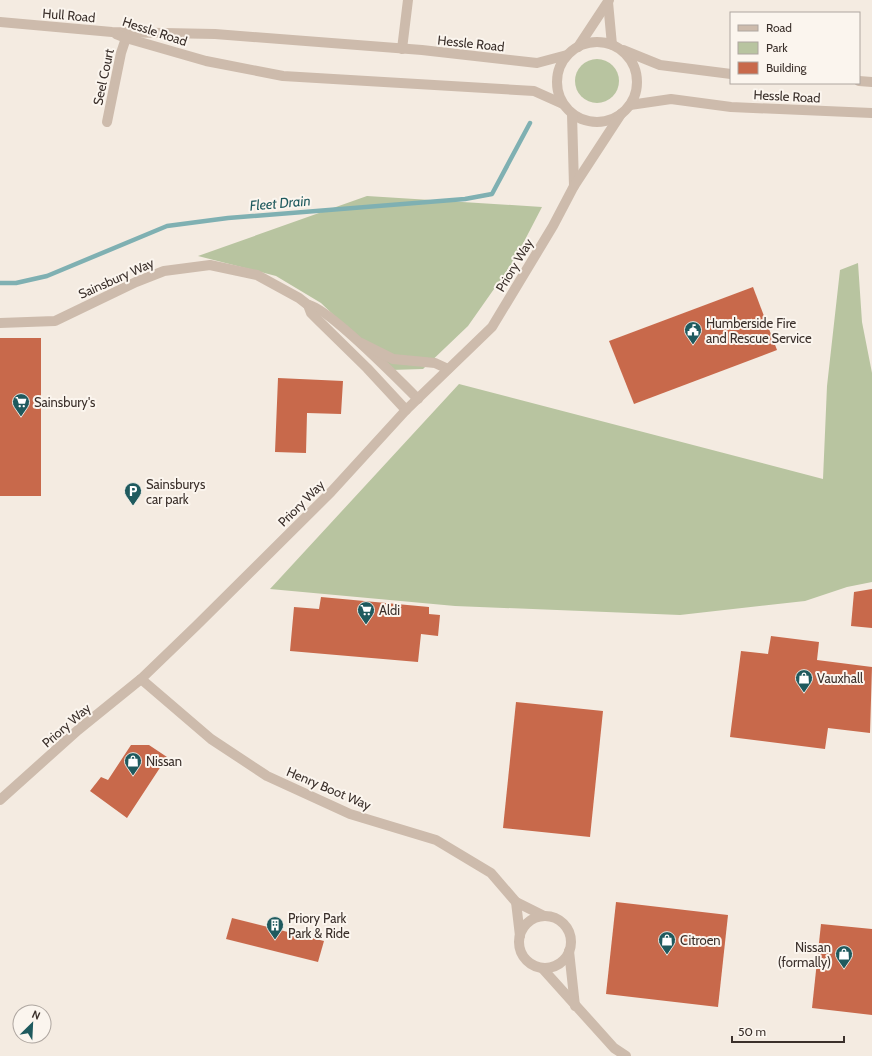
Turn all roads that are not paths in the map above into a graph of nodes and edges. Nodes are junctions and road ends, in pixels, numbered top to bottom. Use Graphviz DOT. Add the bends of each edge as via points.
graph roads {
  1 [pos="408,0"];
  2 [pos="609,1"];
  3 [pos="0,22"];
  4 [pos="112,32"];
  5 [pos="126,38"];
  6 [pos="615,46"];
  7 [pos="578,47"];
  8 [pos="402,49"];
  9 [pos="567,55"];
  10 [pos="730,74"];
  11 [pos="860,81"];
  12 [pos="872,82"];
  13 [pos="563,104"];
  14 [pos="630,105"];
  15 [pos="872,113"];
  16 [pos="572,114"];
  17 [pos="621,114"];
  18 [pos="108,122"];
  19 [pos="574,186"];
  20 [pos="308,305"];
  21 [pos="0,323"];
  22 [pos="362,344"];
  23 [pos="448,369"];
  24 [pos="418,399"];
  25 [pos="406,410"];
  26 [pos="141,679"];
  27 [pos="0,800"];
  28 [pos="516,902"];
  29 [pos="544,916"];
  30 [pos="520,937"];
  31 [pos="569,951"];
  32 [pos="542,968"];
  33 [pos="575,1006"];
  34 [pos="626,1056"];
  1 -- 8 [label="street"];
  2 -- 6 [label="street"];
  2 -- 7 [label="street"];
  3 -- 4 [label="street, Hull Road"];
  4 -- 5 [label="street, Hessle Road"];
  4 -- 8 [label="street, Hessle Road" via="215,34"];
  5 -- 13 [label="street, Hessle Road" via="206,61 283,76 534,91"];
  5 -- 18 [label="street, Seel Court"];
  6 -- 7 [label="street" via="595,42"];
  6 -- 10 [label="street" via="660,65"];
  6 -- 14 [label="street" via="627,56 634,67 636,93"];
  7 -- 9 [label="street"];
  8 -- 9 [label="street, Hessle Road" via="537,63"];
  9 -- 13 [label="street" via="560,66 557,79 558,92"];
  11 -- 12 [label="street"];
  13 -- 16 [label="street"];
  14 -- 15 [label="street, Hessle Road" via="671,99 731,107"];
  14 -- 17 [label="street"];
  16 -- 17 [label="street" via="596,122 609,120"];
  16 -- 19 [label="street, Priory Way"];
  17 -- 19 [label="street, Priory Way"];
  19 -- 23 [label="street, Priory Way" via="553,226 492,326"];
  20 -- 21 [label="street, Sainsbury Way" via="258,275 210,265 164,271 55,321"];
  20 -- 22 [label="street, Sainsbury Way" via="320,309"];
  20 -- 25 [label="street, Sainsbury Way" via="319,321"];
  22 -- 23 [label="street" via="393,359 435,363"];
  22 -- 24 [label="street, Sainsbury Way"];
  23 -- 24 [label="street, Priory Way"];
  24 -- 25 [label="street, Priory Way"];
  25 -- 26 [label="street, Priory Way" via="330,492"];
  26 -- 27 [label="street, Priory Way" via="78,730"];
  26 -- 28 [label="street, Henry Boot Way" via="211,739 267,776 350,814 436,840 491,874"];
  28 -- 29 [label="street"];
  28 -- 30 [label="street"];
  29 -- 30 [label="street" via="529,922"];
  29 -- 31 [label="street" via="560,921 566,927 571,943"];
  30 -- 32 [label="street" via="522,954 527,961"];
  31 -- 32 [label="street" via="559,964 551,968"];
  31 -- 33 [label="street"];
  32 -- 33 [label="street"];
  33 -- 34 [label="street" via="614,1048"];
}
